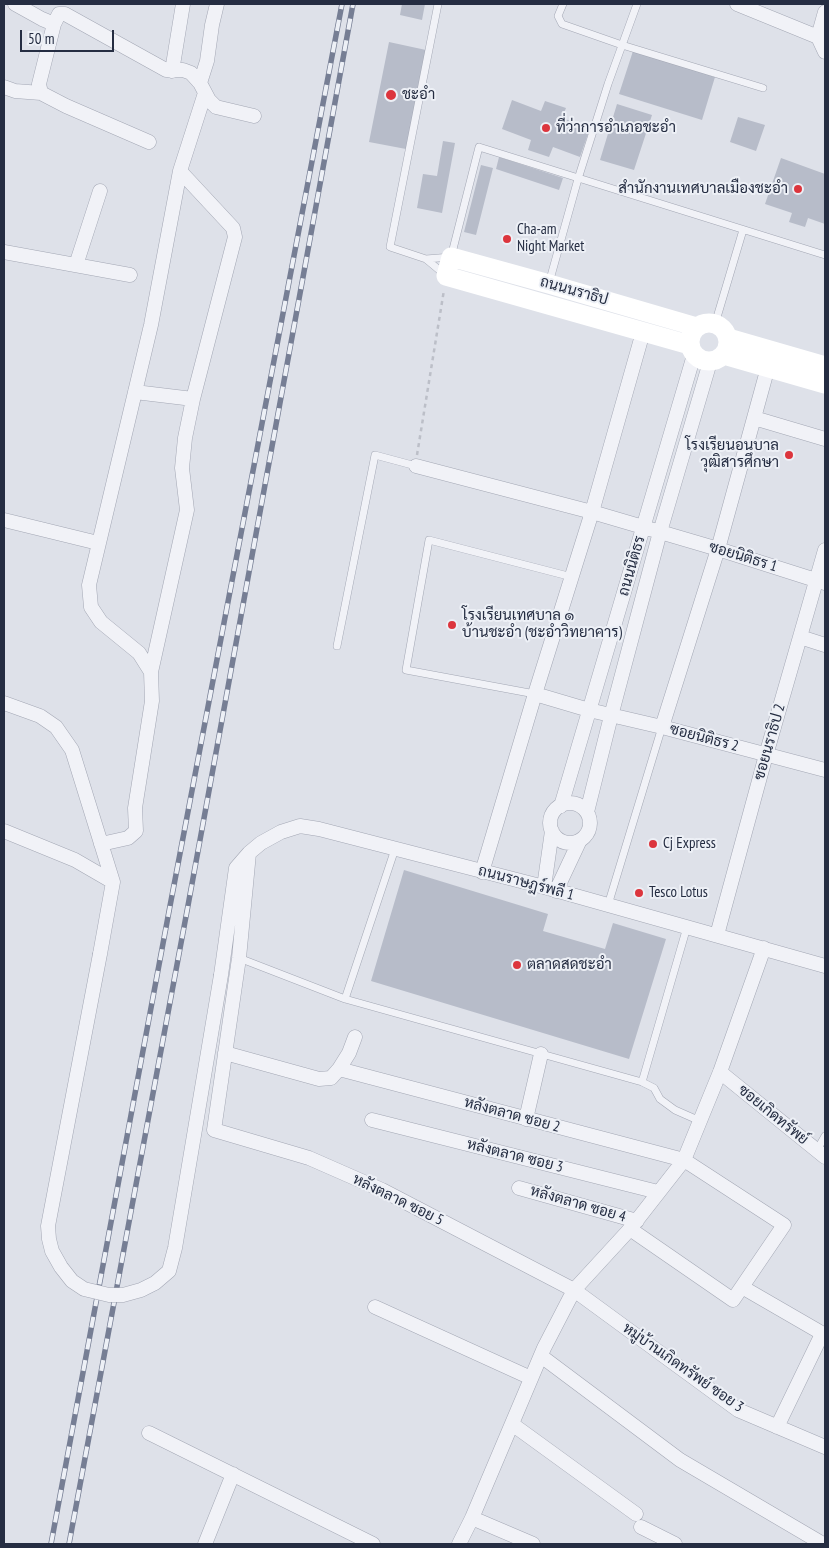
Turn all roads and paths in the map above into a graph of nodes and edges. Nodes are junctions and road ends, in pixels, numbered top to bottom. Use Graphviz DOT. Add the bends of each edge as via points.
graph roads {
  1 [pos="15,4"];
  2 [pos="183,4"];
  3 [pos="217,4"];
  4 [pos="438,4"];
  5 [pos="563,4"];
  6 [pos="637,4"];
  7 [pos="737,4"];
  8 [pos="825,12"];
  9 [pos="54,24"];
  10 [pos="818,37"];
  11 [pos="622,45"];
  12 [pos="825,52"];
  13 [pos="172,70"];
  14 [pos="4,87"];
  15 [pos="202,88"];
  16 [pos="763,88"];
  17 [pos="40,92"];
  18 [pos="254,116"];
  19 [pos="149,142"];
  20 [pos="180,171"];
  21 [pos="578,179"];
  22 [pos="100,191"];
  23 [pos="743,230"];
  24 [pos="4,252"];
  25 [pos="825,255"];
  26 [pos="451,257"];
  27 [pos="426,259"];
  28 [pos="76,265"];
  29 [pos="130,275"];
  30 [pos="446,276"];
  31 [pos="549,284"];
  32 [pos="543,303"];
  33 [pos="706,326"];
  34 [pos="643,332"];
  35 [pos="709,351"];
  36 [pos="825,366"];
  37 [pos="768,368"];
  38 [pos="825,384"];
  39 [pos="135,392"];
  40 [pos="193,399"];
  41 [pos="754,418"];
  42 [pos="825,439"];
  43 [pos="416,466"];
  44 [pos="592,512"];
  45 [pos="4,520"];
  46 [pos="644,527"];
  47 [pos="660,532"];
  48 [pos="98,543"];
  49 [pos="718,549"];
  50 [pos="825,550"];
  51 [pos="572,577"];
  52 [pos="821,582"];
  53 [pos="800,638"];
  54 [pos="825,645"];
  55 [pos="337,646"];
  56 [pos="151,672"];
  57 [pos="535,694"];
  58 [pos="4,703"];
  59 [pos="589,710"];
  60 [pos="610,716"];
  61 [pos="662,727"];
  62 [pos="766,755"];
  63 [pos="825,770"];
  64 [pos="561,806"];
  65 [pos="587,812"];
  66 [pos="4,831"];
  67 [pos="552,831"];
  68 [pos="580,840"];
  69 [pos="101,844"];
  70 [pos="395,849"];
  71 [pos="249,853"];
  72 [pos="482,872"];
  73 [pos="113,882"];
  74 [pos="550,889"];
  75 [pos="608,905"];
  76 [pos="687,927"];
  77 [pos="717,935"];
  78 [pos="764,948"];
  79 [pos="239,958"];
  80 [pos="825,966"];
  81 [pos="345,999"];
  82 [pos="355,1037"];
  83 [pos="225,1053"];
  84 [pos="541,1054"];
  85 [pos="339,1069"];
  86 [pos="720,1072"];
  87 [pos="642,1082"];
  88 [pos="526,1119"];
  89 [pos="372,1120"];
  90 [pos="700,1121"];
  91 [pos="825,1136"];
  92 [pos="821,1154"];
  93 [pos="684,1160"];
  94 [pos="519,1188"];
  95 [pos="658,1192"];
  96 [pos="633,1225"];
  97 [pos="742,1287"];
  98 [pos="574,1290"];
  99 [pos="376,1307"];
  100 [pos="824,1335"];
  101 [pos="541,1356"];
  102 [pos="531,1378"];
  103 [pos="512,1424"];
  104 [pos="777,1427"];
  105 [pos="149,1433"];
  106 [pos="825,1447"];
  107 [pos="233,1474"];
  108 [pos="472,1518"];
  109 [pos="205,1544"];
  110 [pos="373,1544"];
  111 [pos="459,1544"];
  112 [pos="533,1544"];
  113 [pos="675,1544"];
  114 [pos="823,1544"];
  1 -- 9 [label="street"];
  2 -- 13 [label="street"];
  3 -- 15 [label="street"];
  4 -- 27 [label="lane" via="390,247"];
  5 -- 11 [label="lane" via="558,16 562,24"];
  6 -- 11 [label="lane"];
  7 -- 10 [label="street"];
  8 -- 10 [label="street"];
  9 -- 13 [label="street" via="59,14 65,14 166,70"];
  9 -- 17 [label="street" via="39,84"];
  10 -- 12 [label="street"];
  11 -- 16 [label="lane"];
  11 -- 21 [label="lane"];
  13 -- 15 [label="street" via="191,73"];
  14 -- 17 [label="street"];
  15 -- 18 [label="street" via="216,107"];
  15 -- 20 [label="street"];
  17 -- 19 [label="street"];
  20 -- 39 [label="street"];
  20 -- 40 [label="street" via="233,228 235,237"];
  21 -- 23 [label="lane"];
  21 -- 26 [label="lane" via="479,148"];
  21 -- 31 [label="lane"];
  22 -- 28 [label="street"];
  23 -- 25 [label="lane"];
  23 -- 33 [label="lane"];
  24 -- 28 [label="street"];
  26 -- 27 [label="lane"];
  26 -- 30 [label="street"];
  26 -- 31 [label="street, ถนนนราธิป"];
  27 -- 30 [label="lane"];
  28 -- 29 [label="street"];
  30 -- 32 [label="street, ถนนนราธิป"];
  30 -- 43 [label="path"];
  31 -- 32 [label="street"];
  31 -- 33 [label="street, ถนนนราธิป"];
  32 -- 34 [label="street, ถนนนราธิป"];
  33 -- 35 [label="street" via="691,334"];
  33 -- 35 [label="street" via="723,329"];
  34 -- 35 [label="street, ถนนนราธิป"];
  34 -- 44 [label="street"];
  35 -- 36 [label="street, ถนนนราธิป"];
  35 -- 37 [label="street, ถนนนราธิป"];
  35 -- 46 [label="street, ถนนนิติธร"];
  35 -- 47 [label="street, ถนนนิติธร"];
  37 -- 38 [label="street, ถนนนราธิป"];
  37 -- 41 [label="street"];
  39 -- 40 [label="street"];
  39 -- 48 [label="street"];
  40 -- 56 [label="street" via="182,468 187,510"];
  41 -- 42 [label="street"];
  41 -- 49 [label="street"];
  43 -- 44 [label="street, ซอยนิติธร 1"];
  43 -- 55 [label="lane" via="375,455"];
  44 -- 46 [label="street, ซอยนิติธร 1"];
  44 -- 51 [label="street"];
  45 -- 48 [label="street"];
  46 -- 47 [label="street, ซอยนิติธร 1"];
  46 -- 59 [label="street, ถนนนิติธร"];
  47 -- 49 [label="street, ซอยนิติธร 1"];
  47 -- 60 [label="street, ถนนนิติธร"];
  48 -- 56 [label="street" via="88,585 91,607 101,622 139,653"];
  49 -- 52 [label="street, ซอยนิติธร 1"];
  49 -- 61 [label="street"];
  50 -- 52 [label="street, ซอยนราธิป 2"];
  51 -- 57 [label="street"];
  51 -- 57 [label="lane" via="429,540 406,670"];
  52 -- 53 [label="street, ซอยนราธิป 2"];
  53 -- 54 [label="street"];
  53 -- 62 [label="street, ซอยนราธิป 2"];
  56 -- 69 [label="street" via="152,701 134,808 136,831 128,838"];
  57 -- 59 [label="street, ซอยนิติธร 2"];
  57 -- 72 [label="street"];
  58 -- 69 [label="street" via="40,716 56,728 72,750"];
  59 -- 60 [label="street, ซอยนิติธร 2"];
  59 -- 64 [label="street, ถนนนิติธร"];
  60 -- 61 [label="street, ซอยนิติธร 2"];
  60 -- 65 [label="street, ถนนนิติธร"];
  61 -- 62 [label="street, ซอยนิติธร 2"];
  61 -- 75 [label="lane"];
  62 -- 63 [label="street, ซอยนิติธร 2"];
  62 -- 77 [label="street, ซอยนราธิป 2"];
  64 -- 65 [label="street" via="576,804"];
  64 -- 67 [label="street" via="553,812"];
  65 -- 68 [label="street" via="590,824"];
  66 -- 73 [label="street" via="75,860"];
  67 -- 68 [label="street" via="561,840"];
  67 -- 74 [label="street"];
  68 -- 74 [label="street"];
  69 -- 73 [label="street"];
  70 -- 71 [label="street, ถนนราษฎร์พลี 1" via="300,826 281,832"];
  70 -- 72 [label="street, ถนนราษฎร์พลี 1"];
  70 -- 81 [label="lane"];
  71 -- 73 [label="street, ถนนราษฎร์พลี 1, bridge" via="236,868 175,1248 168,1271 155,1283 122,1295 84,1289 72,1281 52,1251 48,1226"];
  71 -- 79 [label="street"];
  72 -- 74 [label="street, ถนนราษฎร์พลี 1"];
  74 -- 75 [label="street, ถนนราษฎร์พลี 1"];
  75 -- 76 [label="street, ถนนราษฎร์พลี 1"];
  76 -- 77 [label="street, ถนนราษฎร์พลี 1"];
  76 -- 87 [label="lane"];
  77 -- 78 [label="street, ถนนราษฎร์พลี 1"];
  78 -- 80 [label="street, ถนนราษฎร์พลี 1"];
  78 -- 86 [label="street"];
  79 -- 81 [label="lane"];
  79 -- 83 [label="street"];
  81 -- 84 [label="lane"];
  82 -- 85 [label="street" via="350,1053"];
  83 -- 85 [label="street" via="319,1079 331,1078"];
  83 -- 98 [label="street, หลังตลาด ซอย 5" via="214,1130 308,1158 372,1186"];
  84 -- 87 [label="lane"];
  84 -- 88 [label="street"];
  85 -- 88 [label="street, หลังตลาด ซอย 2"];
  86 -- 90 [label="street"];
  86 -- 92 [label="street, ซอยเกิดทรัพย์"];
  87 -- 90 [label="lane" via="654,1088 660,1099 675,1110"];
  88 -- 93 [label="street, หลังตลาด ซอย 2"];
  89 -- 95 [label="street, หลังตลาด ซอย 3"];
  90 -- 93 [label="street"];
  91 -- 92 [label="lane"];
  93 -- 95 [label="street"];
  93 -- 97 [label="street, หลังตลาด ซอย 2" via="784,1225"];
  94 -- 96 [label="street, หลังตลาด ซอย 4"];
  95 -- 96 [label="street"];
  96 -- 97 [label="street, หลังตลาด ซอย 4" via="733,1300"];
  96 -- 98 [label="street"];
  97 -- 100 [label="street"];
  98 -- 101 [label="street"];
  98 -- 104 [label="street, หมู่บ้านเกิดทรัพย์ ซอย 3" via="738,1410"];
  99 -- 102 [label="street"];
  100 -- 104 [label="street"];
  101 -- 102 [label="street"];
  101 -- 114 [label="street" via="680,1460"];
  102 -- 103 [label="street"];
  103 -- 108 [label="street"];
  103 -- 113 [label="street"];
  104 -- 106 [label="street, หมู่บ้านเกิดทรัพย์ ซอย 3"];
  105 -- 107 [label="street"];
  107 -- 109 [label="street"];
  107 -- 110 [label="street"];
  108 -- 111 [label="street"];
  108 -- 112 [label="street"];
}
